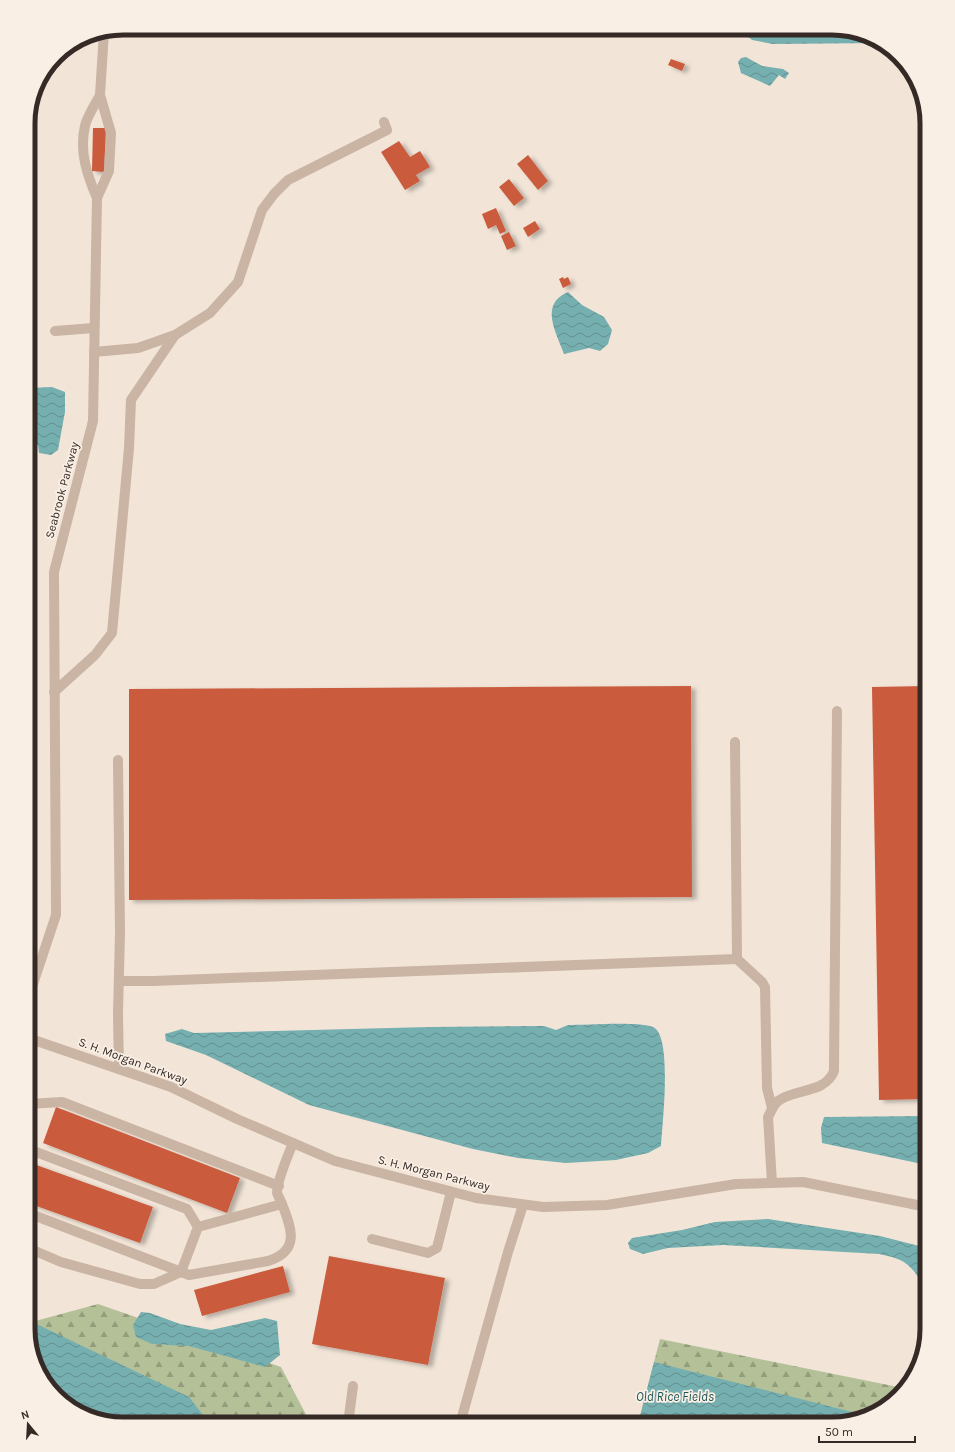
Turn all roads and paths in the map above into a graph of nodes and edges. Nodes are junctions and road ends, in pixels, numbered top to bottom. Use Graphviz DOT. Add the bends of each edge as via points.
graph roads {
  1 [pos="104,38"];
  2 [pos="100,95"];
  3 [pos="384,122"];
  4 [pos="97,198"];
  5 [pos="94,328"];
  6 [pos="56,331"];
  7 [pos="175,335"];
  8 [pos="94,352"];
  9 [pos="54,692"];
  10 [pos="837,711"];
  11 [pos="735,742"];
  12 [pos="118,760"];
  13 [pos="737,958"];
  14 [pos="35,978"];
  15 [pos="119,981"];
  16 [pos="35,1040"];
  17 [pos="119,1069"];
  18 [pos="35,1104"];
  19 [pos="772,1108"];
  20 [pos="293,1143"];
  21 [pos="35,1152"];
  22 [pos="772,1183"];
  23 [pos="279,1186"];
  24 [pos="451,1192"];
  25 [pos="282,1204"];
  26 [pos="523,1205"];
  27 [pos="920,1206"];
  28 [pos="35,1216"];
  29 [pos="198,1227"];
  30 [pos="372,1239"];
  31 [pos="35,1251"];
  32 [pos="181,1272"];
  33 [pos="353,1386"];
  34 [pos="349,1417"];
  35 [pos="462,1417"];
  1 -- 2 [label="street, Seabrook Parkway"];
  2 -- 4 [label="street, Seabrook Parkway" via="111,133 109,171"];
  2 -- 4 [label="street, Seabrook Parkway" via="85,125 83,146 86,170"];
  3 -- 7 [label="street" via="387,130 288,180 274,194 262,210 238,282 210,313"];
  4 -- 5 [label="street, Seabrook Parkway"];
  5 -- 6 [label="street"];
  5 -- 8 [label="street, Seabrook Parkway"];
  7 -- 8 [label="street" via="138,348"];
  7 -- 9 [label="street" via="131,400 112,633 95,655"];
  8 -- 9 [label="street, Seabrook Parkway" via="93,421 54,572"];
  9 -- 14 [label="street, Seabrook Parkway" via="56,915"];
  10 -- 19 [label="street" via="834,1071 832,1078 824,1084 778,1101"];
  11 -- 13 [label="street"];
  12 -- 15 [label="street"];
  13 -- 15 [label="street"];
  13 -- 19 [label="street" via="765,987 767,1088"];
  15 -- 17 [label="street"];
  16 -- 17 [label="street, S. H. Morgan Parkway"];
  17 -- 20 [label="street, S. H. Morgan Parkway" via="172,1087"];
  18 -- 23 [label="street" via="62,1102"];
  19 -- 22 [label="street" via="768,1118"];
  20 -- 23 [label="street"];
  20 -- 24 [label="street, S. H. Morgan Parkway" via="335,1161"];
  21 -- 29 [label="street" via="187,1209"];
  22 -- 26 [label="street, S. H. Morgan Parkway" via="736,1184 607,1205"];
  22 -- 27 [label="street, S. H. Morgan Parkway" via="803,1182"];
  23 -- 25 [label="street" via="277,1193"];
  24 -- 26 [label="street, S. H. Morgan Parkway"];
  24 -- 30 [label="street" via="437,1248 434,1251 428,1253"];
  25 -- 29 [label="street"];
  25 -- 32 [label="street" via="291,1231 289,1248 280,1257 189,1275"];
  26 -- 35 [label="street"];
  28 -- 32 [label="street"];
  29 -- 32 [label="street"];
  31 -- 32 [label="street" via="61,1262 140,1284 154,1284"];
  33 -- 34 [label="street"];
}
